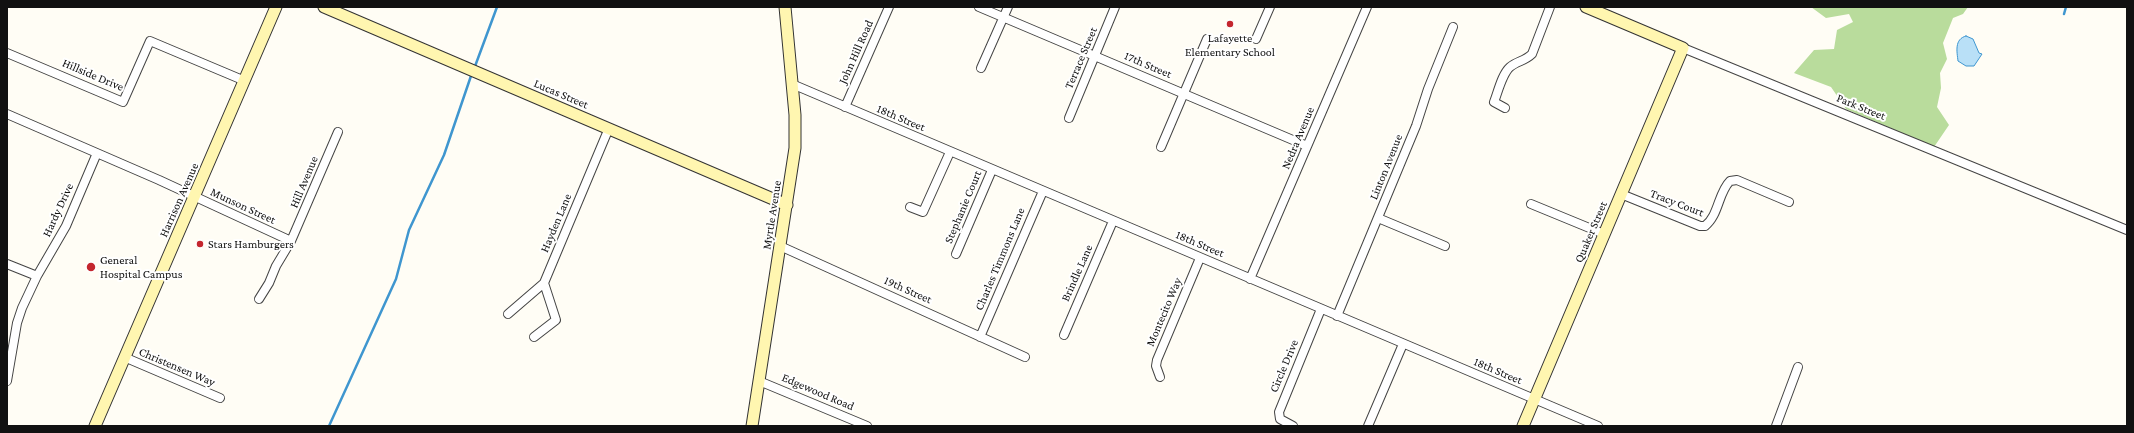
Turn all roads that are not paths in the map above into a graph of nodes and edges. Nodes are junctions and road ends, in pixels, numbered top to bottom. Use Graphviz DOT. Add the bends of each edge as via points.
graph roads {
  1 [pos="276,7"];
  2 [pos="785,7"];
  3 [pos="889,7"];
  4 [pos="979,7"];
  5 [pos="1008,7"];
  6 [pos="1115,7"];
  7 [pos="1270,7"];
  8 [pos="1367,7"];
  9 [pos="1550,7"];
  10 [pos="1586,7"];
  11 [pos="331,8"];
  12 [pos="1003,17"];
  13 [pos="1453,27"];
  14 [pos="1207,39"];
  15 [pos="1256,39"];
  16 [pos="1683,48"];
  17 [pos="7,52"];
  18 [pos="1095,56"];
  19 [pos="981,68"];
  20 [pos="245,81"];
  21 [pos="792,84"];
  22 [pos="1183,93"];
  23 [pos="844,106"];
  24 [pos="1505,108"];
  25 [pos="7,114"];
  26 [pos="1069,118"];
  27 [pos="609,128"];
  28 [pos="338,132"];
  29 [pos="1307,146"];
  30 [pos="1161,147"];
  31 [pos="950,152"];
  32 [pos="97,153"];
  33 [pos="992,170"];
  34 [pos="1043,191"];
  35 [pos="1621,194"];
  36 [pos="195,196"];
  37 [pos="1789,202"];
  38 [pos="1531,204"];
  39 [pos="787,205"];
  40 [pos="910,207"];
  41 [pos="1378,218"];
  42 [pos="1113,221"];
  43 [pos="2127,230"];
  44 [pos="1604,234"];
  45 [pos="291,241"];
  46 [pos="780,246"];
  47 [pos="1445,246"];
  48 [pos="956,254"];
  49 [pos="1200,258"];
  50 [pos="7,264"];
  51 [pos="37,276"];
  52 [pos="1250,279"];
  53 [pos="544,283"];
  54 [pos="259,299"];
  55 [pos="1321,309"];
  56 [pos="508,314"];
  57 [pos="1337,316"];
  58 [pos="1064,335"];
  59 [pos="534,337"];
  60 [pos="980,337"];
  61 [pos="1403,344"];
  62 [pos="124,357"];
  63 [pos="1025,357"];
  64 [pos="1798,367"];
  65 [pos="1160,377"];
  66 [pos="7,381"];
  67 [pos="759,381"];
  68 [pos="220,398"];
  69 [pos="1534,399"];
  70 [pos="95,426"];
  71 [pos="752,426"];
  72 [pos="867,426"];
  73 [pos="1293,426"];
  74 [pos="1368,426"];
  75 [pos="1523,426"];
  76 [pos="1598,426"];
  77 [pos="1776,426"];
  1 -- 20 [label="street, Harrison Avenue"];
  2 -- 21 [label="street, Myrtle Avenue"];
  3 -- 23 [label="street, John Hill Road"];
  4 -- 12 [label="street, 17th Street"];
  5 -- 12 [label="street"];
  6 -- 18 [label="street, Terrace Street"];
  7 -- 15 [label="street"];
  8 -- 29 [label="street, Nedra Avenue"];
  9 -- 24 [label="street" via="1532,54 1526,60 1510,67 1500,87 1494,102"];
  10 -- 16 [label="street, Park Street"];
  11 -- 27 [label="street, Lucas Street"];
  12 -- 18 [label="street, 17th Street"];
  12 -- 19 [label="street"];
  13 -- 41 [label="street, Linton Avenue"];
  14 -- 22 [label="street"];
  16 -- 35 [label="street, Quaker Street"];
  16 -- 43 [label="street, Park Street"];
  17 -- 20 [label="street, Hillside Drive" via="124,102 150,41"];
  18 -- 22 [label="street, 17th Street"];
  18 -- 26 [label="street, Terrace Street"];
  20 -- 36 [label="street, Harrison Avenue"];
  21 -- 23 [label="street, 18th Street"];
  21 -- 39 [label="street, Myrtle Avenue" via="795,148"];
  22 -- 29 [label="street, 17th Street"];
  22 -- 30 [label="street"];
  23 -- 31 [label="street, 18th Street"];
  25 -- 32 [label="street, Munson Street"];
  27 -- 39 [label="street, Lucas Street"];
  27 -- 53 [label="street, Hayden Lane"];
  28 -- 45 [label="street, Hill Avenue"];
  29 -- 52 [label="street, Nedra Avenue"];
  31 -- 33 [label="street, 18th Street"];
  31 -- 40 [label="street" via="922,212"];
  32 -- 36 [label="street, Munson Street"];
  32 -- 51 [label="street, Hardy Drive" via="66,226"];
  33 -- 34 [label="street, 18th Street"];
  33 -- 48 [label="street, Stephanie Court"];
  34 -- 42 [label="street, 18th Street"];
  34 -- 60 [label="street, Charles Timmons Lane"];
  35 -- 37 [label="street, Tracy Court" via="1700,226 1705,226 1711,221 1725,186 1730,181 1738,180"];
  35 -- 44 [label="street, Quaker Street"];
  36 -- 45 [label="street, Munson Street"];
  36 -- 62 [label="street, Harrison Avenue"];
  38 -- 44 [label="street"];
  39 -- 46 [label="street, Myrtle Avenue"];
  41 -- 47 [label="street"];
  41 -- 57 [label="street, Linton Avenue"];
  42 -- 49 [label="street, 18th Street"];
  42 -- 58 [label="street, Brindle Lane"];
  44 -- 69 [label="street, Quaker Street"];
  45 -- 54 [label="street, Hill Avenue"];
  46 -- 60 [label="street, 19th Street"];
  46 -- 67 [label="street, Myrtle Avenue"];
  49 -- 52 [label="street, 18th Street"];
  49 -- 65 [label="street, Montecito Way" via="1157,360 1156,366"];
  50 -- 51 [label="street"];
  51 -- 66 [label="street, Hardy Drive" via="20,315"];
  52 -- 55 [label="street, 18th Street"];
  53 -- 56 [label="street, Hayden Lane"];
  53 -- 59 [label="street" via="556,320"];
  55 -- 57 [label="street, 18th Street"];
  55 -- 73 [label="street, Circle Drive" via="1279,412 1280,419"];
  57 -- 61 [label="street, 18th Street"];
  60 -- 63 [label="street, 19th Street"];
  61 -- 69 [label="street, 18th Street"];
  61 -- 74 [label="street"];
  62 -- 68 [label="street, Christensen Way"];
  62 -- 70 [label="street, Harrison Avenue"];
  64 -- 77 [label="street"];
  67 -- 71 [label="street, Myrtle Avenue"];
  67 -- 72 [label="street, Edgewood Road"];
  69 -- 75 [label="street, Quaker Street"];
  69 -- 76 [label="street, 18th Street"];
}
